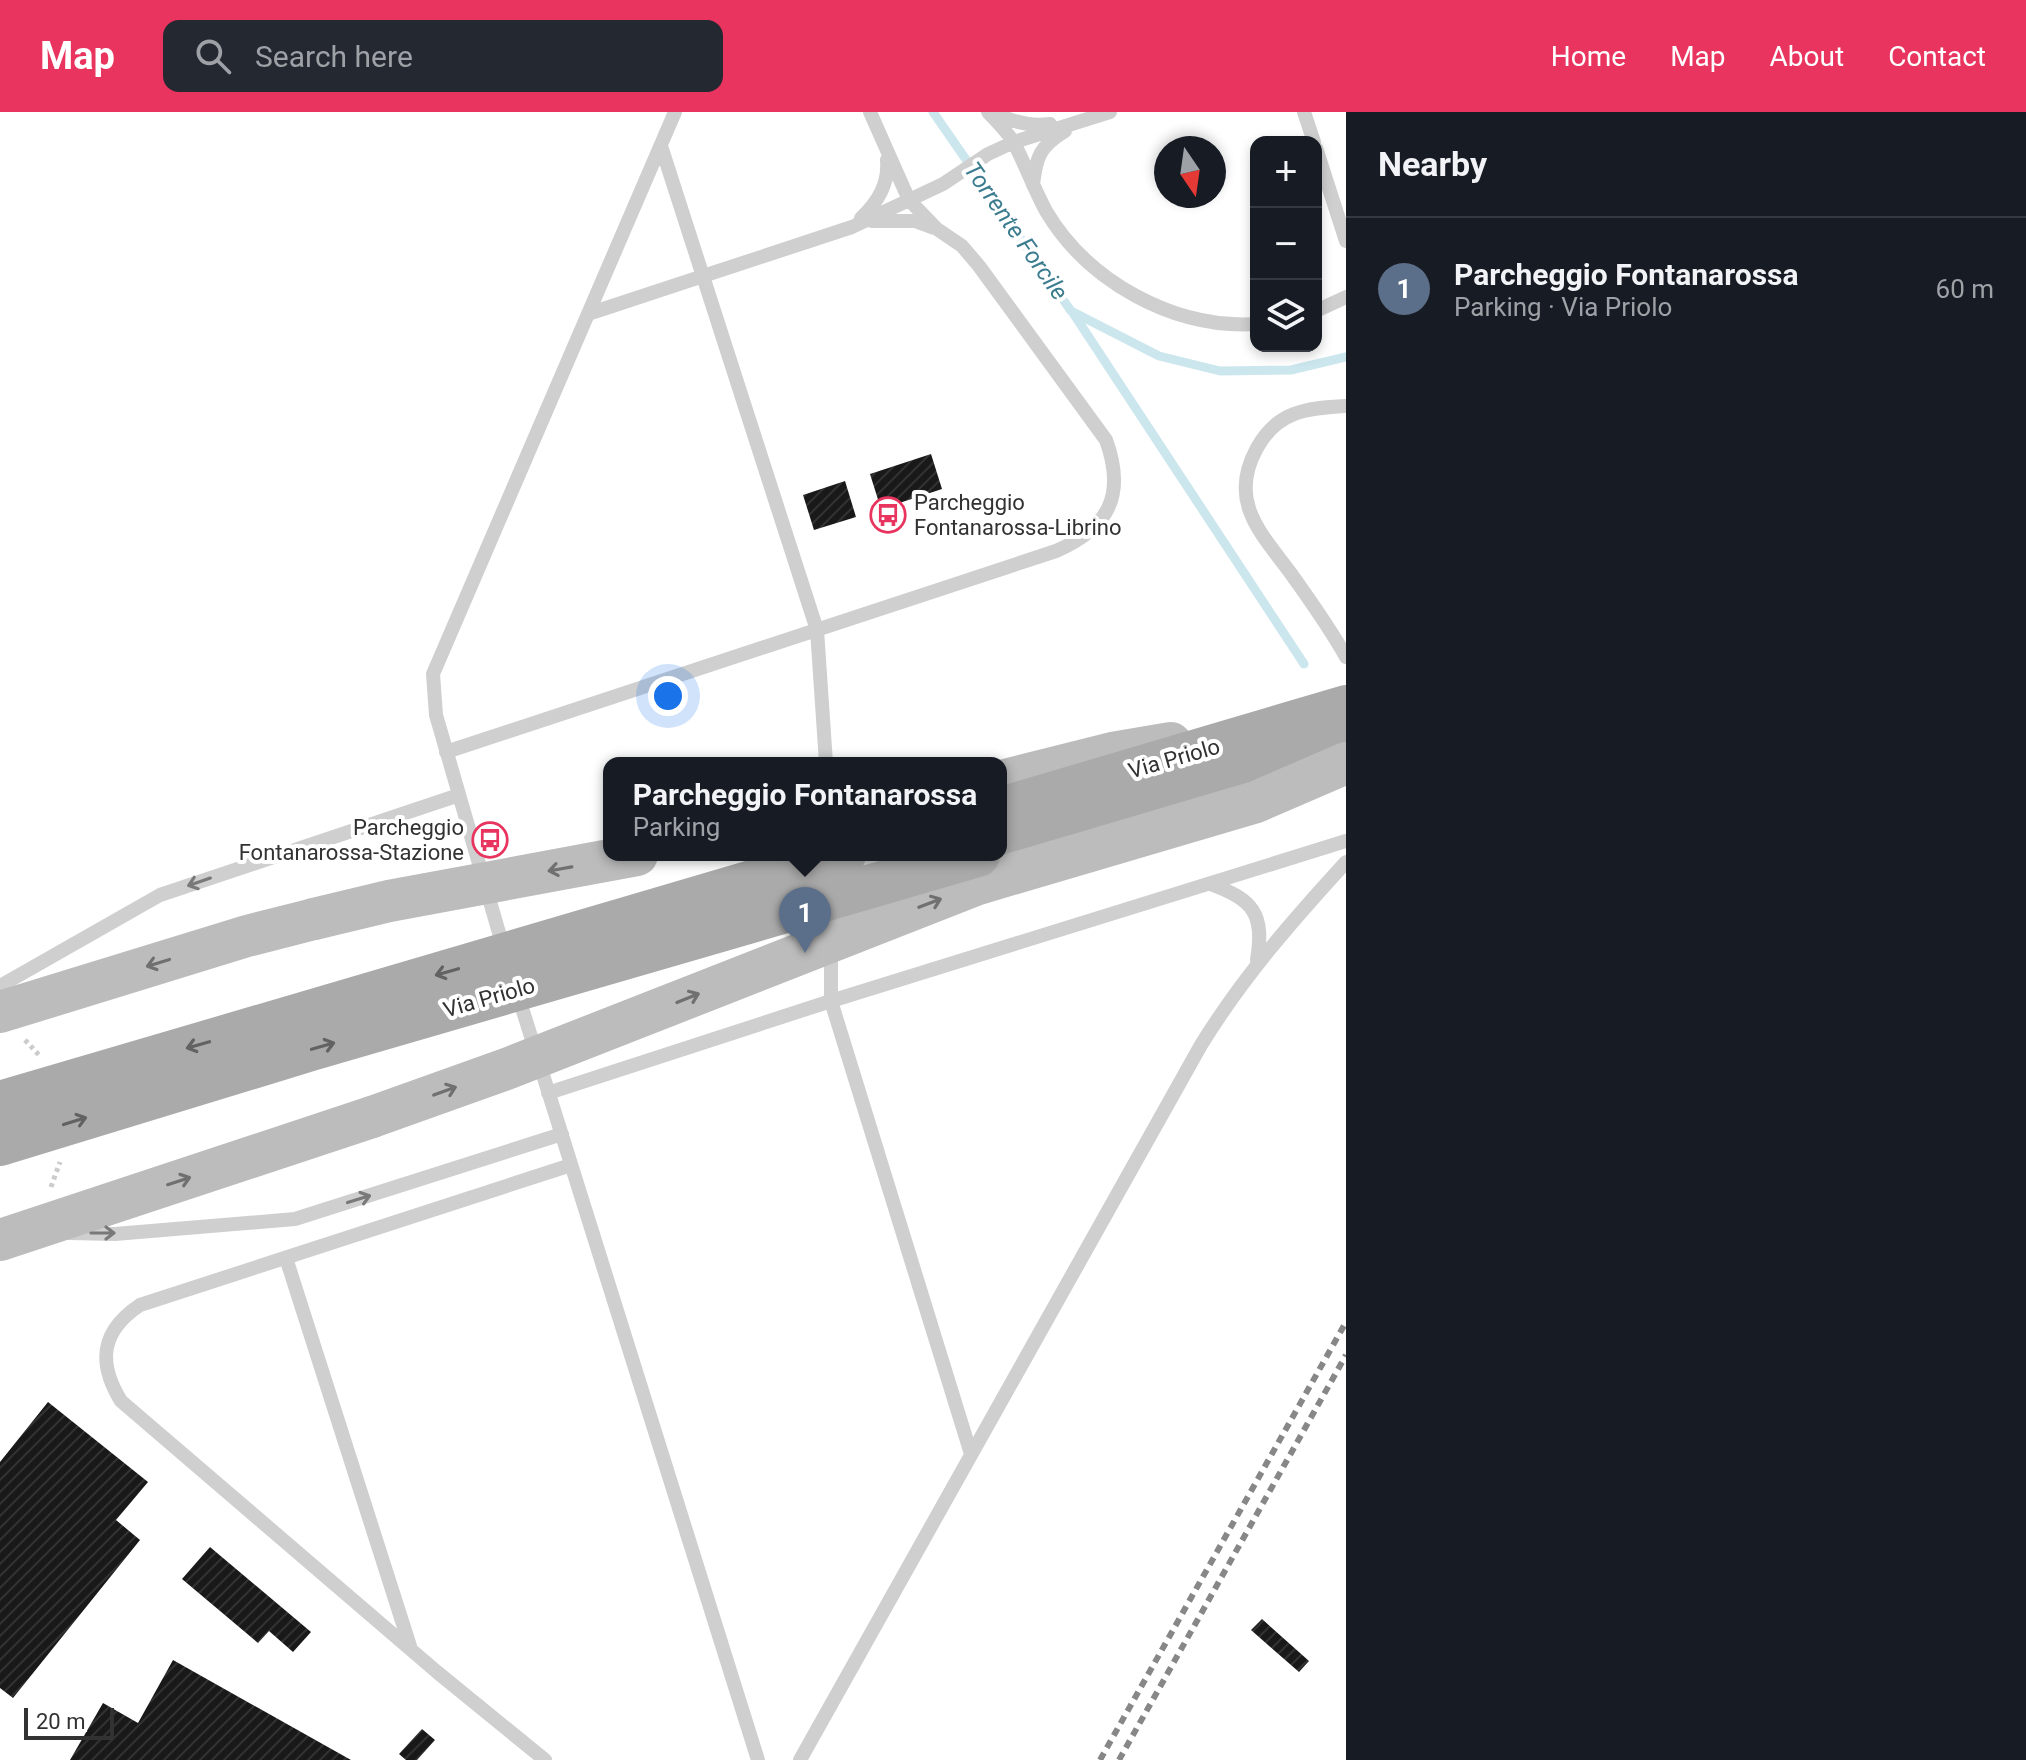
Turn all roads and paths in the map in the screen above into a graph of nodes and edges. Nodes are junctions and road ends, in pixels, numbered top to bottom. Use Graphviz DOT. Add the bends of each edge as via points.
graph roads {
  1 [pos="675,112"];
  2 [pos="870,112"];
  3 [pos="990,112"];
  4 [pos="1110,112"];
  5 [pos="1304,112"];
  6 [pos="1089,117"];
  7 [pos="1312,136"];
  8 [pos="1014,142"];
  9 [pos="661,146"];
  10 [pos="886,151"];
  11 [pos="1322,167"];
  12 [pos="1033,185"];
  13 [pos="909,200"];
  14 [pos="852,227"];
  15 [pos="937,229"];
  16 [pos="1346,241"];
  17 [pos="704,278"];
  18 [pos="1343,296"];
  19 [pos="1322,308"];
  20 [pos="588,314"];
  21 [pos="1250,324"];
  22 [pos="1346,406"];
  23 [pos="817,630"];
  24 [pos="1346,657"];
  25 [pos="1334,712"];
  26 [pos="1346,748"];
  27 [pos="446,752"];
  28 [pos="826,757"];
  29 [pos="1346,763"];
  30 [pos="1007,779"];
  31 [pos="459,795"];
  32 [pos="1007,807"];
  33 [pos="1007,820"];
  34 [pos="1346,841"];
  35 [pos="1007,846"];
  36 [pos="605,861"];
  37 [pos="871,861"];
  38 [pos="957,861"];
  39 [pos="1346,862"];
  40 [pos="835,872"];
  41 [pos="1210,884"];
  42 [pos="1257,962"];
  43 [pos="513,980"];
  44 [pos="0,986"];
  45 [pos="831,1001"];
  46 [pos="0,1012"];
  47 [pos="548,1093"];
  48 [pos="0,1103"];
  49 [pos="562,1134"];
  50 [pos="0,1144"];
  51 [pos="571,1165"];
  52 [pos="12,1236"];
  53 [pos="286,1258"];
  54 [pos="971,1454"];
  55 [pos="411,1648"];
  56 [pos="545,1760"];
  57 [pos="758,1760"];
  58 [pos="800,1760"];
  1 -- 9 [label="lane"];
  2 -- 10 [label="lane"];
  3 -- 6 [label="lane" via="1042,125"];
  3 -- 8 [label="lane"];
  4 -- 6 [label="lane"];
  5 -- 7 [label="lane"];
  6 -- 8 [label="lane"];
  6 -- 12 [label="lane" via="1047,142 1036,162"];
  8 -- 12 [label="lane"];
  8 -- 13 [label="lane"];
  9 -- 17 [label="lane"];
  9 -- 20 [label="lane"];
  10 -- 13 [label="lane"];
  10 -- 14 [label="lane" via="888,174 881,193"];
  11 -- 16 [label="lane"];
  12 -- 21 [label="lane" via="1065,237 1115,284 1167,311 1203,321"];
  13 -- 14 [label="lane"];
  13 -- 15 [label="lane"];
  14 -- 15 [label="lane" via="892,220"];
  14 -- 17 [label="lane"];
  15 -- 23 [label="lane" via="979,266 1106,440 1115,474 1112,501 1098,524 1056,551"];
  17 -- 20 [label="lane"];
  17 -- 23 [label="lane"];
  18 -- 19 [label="lane"];
  20 -- 27 [label="lane" via="433,674"];
  22 -- 24 [label="lane" via="1284,417 1266,432 1247,476 1245,495 1252,521"];
  23 -- 27 [label="lane"];
  23 -- 28 [label="lane"];
  25 -- 30 [label="street" via="1112,753"];
  25 -- 32 [label="main road, Via Priolo"];
  25 -- 33 [label="lane" via="1244,746"];
  26 -- 35 [label="main road, Via Priolo"];
  27 -- 31 [label="lane"];
  52 -- 29 [label="street, one-way, bridge" via="509,1068 978,884 1256,802"];
  31 -- 40 [label="lane" via="508,965"];
  31 -- 44 [label="lane, one-way" via="160,895"];
  34 -- 41 [label="lane"];
  36 -- 46 [label="street, one-way, bridge" via="314,919"];
  37 -- 40 [label="lane"];
  50 -- 38 [label="main road, Via Priolo, one-way, bridge"];
  39 -- 42 [label="lane"];
  40 -- 45 [label="lane"];
  40 -- 48 [label="main road, Via Priolo, one-way, bridge"];
  41 -- 42 [label="lane" via="1236,893 1251,906 1261,936"];
  41 -- 45 [label="lane"];
  42 -- 54 [label="lane" via="1201,1045"];
  43 -- 47 [label="lane"];
  45 -- 47 [label="lane"];
  45 -- 54 [label="lane"];
  47 -- 49 [label="lane"];
  49 -- 51 [label="lane"];
  52 -- 49 [label="lane, one-way" via="115,1234 295,1219"];
  51 -- 53 [label="lane"];
  51 -- 57 [label="lane"];
  53 -- 55 [label="lane"];
  53 -- 55 [label="lane" via="140,1305 121,1318 105,1358 109,1382 121,1401"];
  54 -- 58 [label="lane"];
  55 -- 56 [label="lane"];
}
